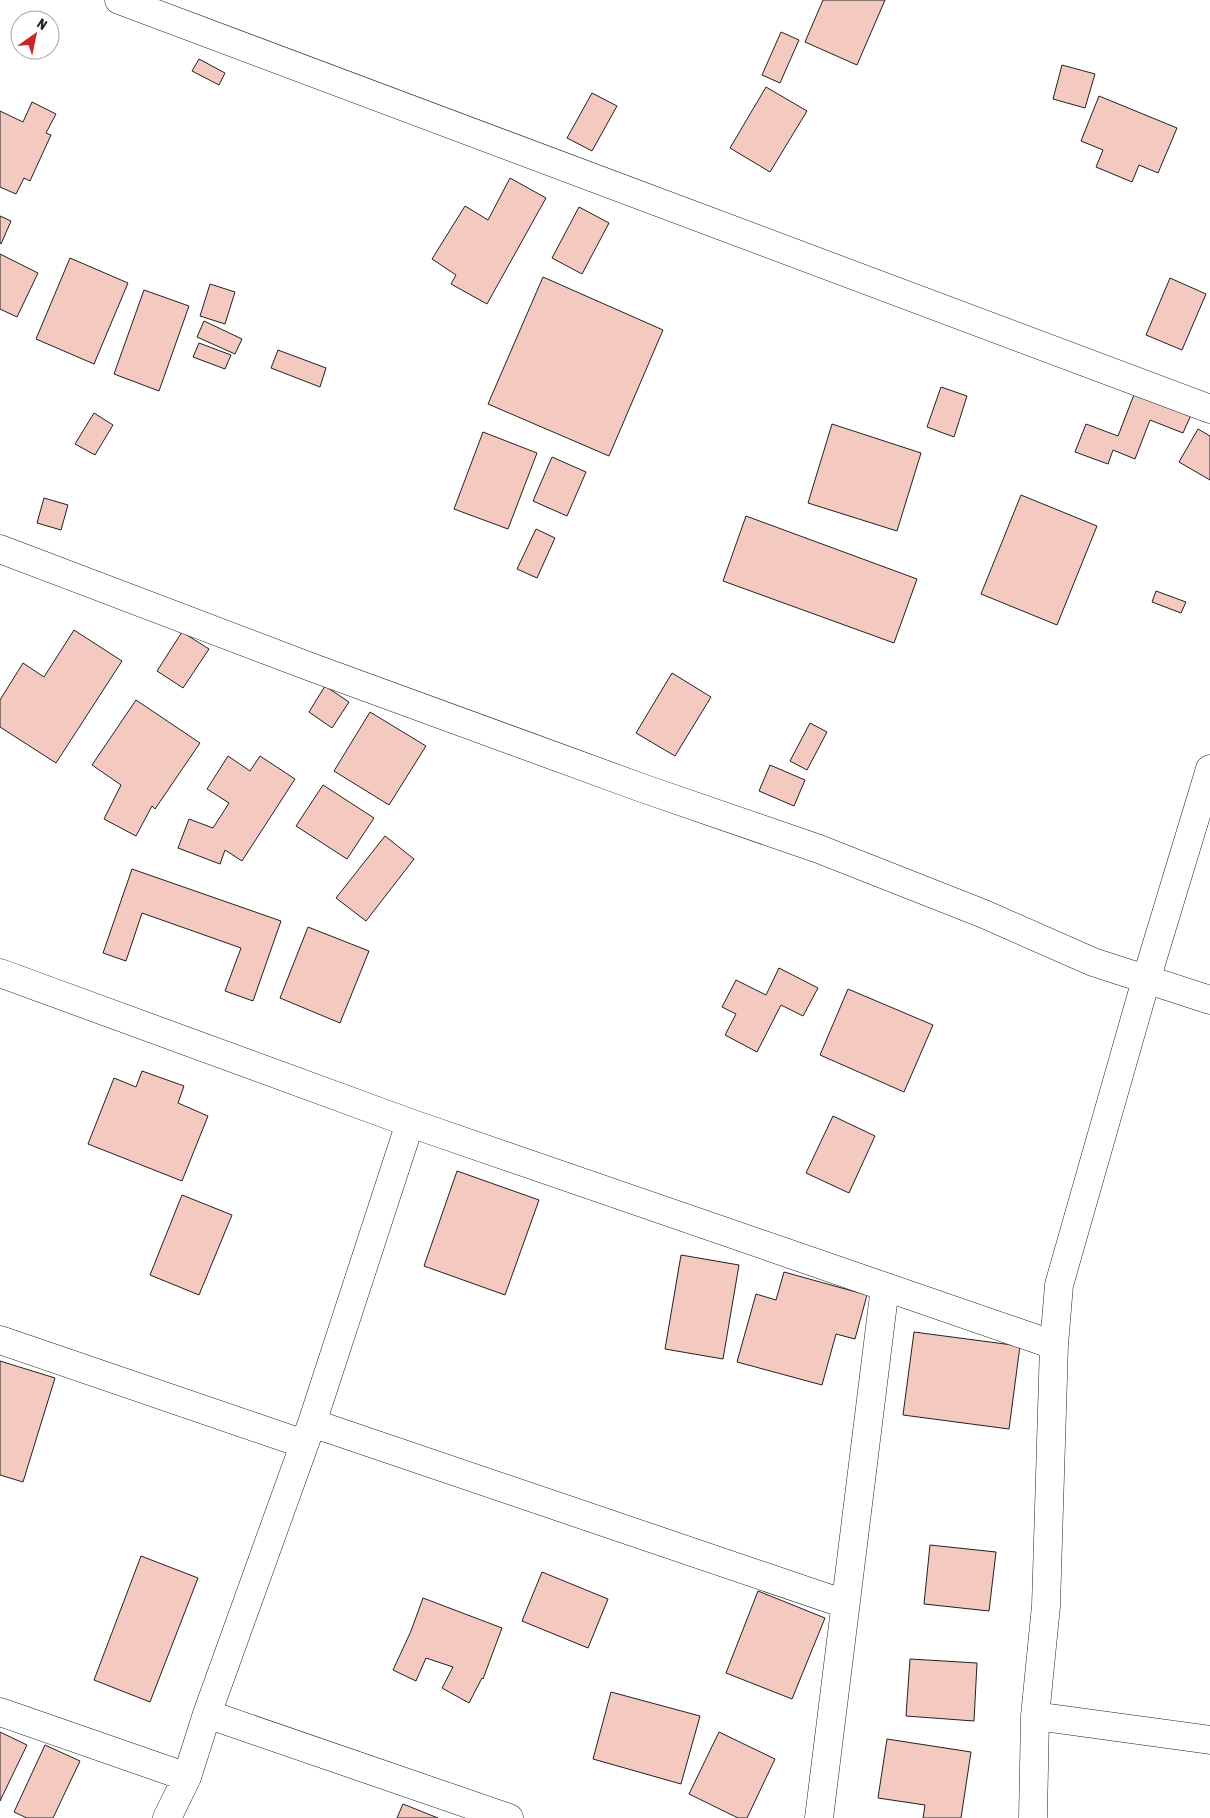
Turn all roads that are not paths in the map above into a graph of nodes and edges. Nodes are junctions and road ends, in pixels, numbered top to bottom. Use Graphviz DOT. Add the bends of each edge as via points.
graph roads {
  1 [pos="119,0"];
  2 [pos="1210,409"];
  3 [pos="0,549"];
  4 [pos="1210,768"];
  5 [pos="0,973"];
  6 [pos="1146,980"];
  7 [pos="1210,1000"];
  8 [pos="410,1123"];
  9 [pos="885,1287"];
  10 [pos="0,1340"];
  11 [pos="1054,1345"];
  12 [pos="308,1433"];
  13 [pos="845,1604"];
  14 [pos="0,1712"];
  15 [pos="207,1714"];
  16 [pos="1035,1716"];
  17 [pos="1210,1740"];
  18 [pos="188,1777"];
  19 [pos="167,1818"];
  20 [pos="509,1818"];
  21 [pos="819,1818"];
  22 [pos="1033,1818"];
  1 -- 2 [label="street"];
  3 -- 6 [label="street" via="614,778 819,848 1093,962"];
  4 -- 6 [label="street"];
  5 -- 8 [label="street"];
  6 -- 7 [label="street"];
  6 -- 11 [label="street" via="1059,1285"];
  8 -- 9 [label="street"];
  8 -- 12 [label="street"];
  9 -- 11 [label="street"];
  9 -- 13 [label="street"];
  10 -- 12 [label="street"];
  11 -- 16 [label="street" via="1046,1606"];
  12 -- 13 [label="street"];
  12 -- 15 [label="street"];
  13 -- 21 [label="street"];
  14 -- 18 [label="street"];
  15 -- 18 [label="street"];
  15 -- 20 [label="street"];
  16 -- 17 [label="street"];
  16 -- 22 [label="street"];
  18 -- 19 [label="street"];
}
